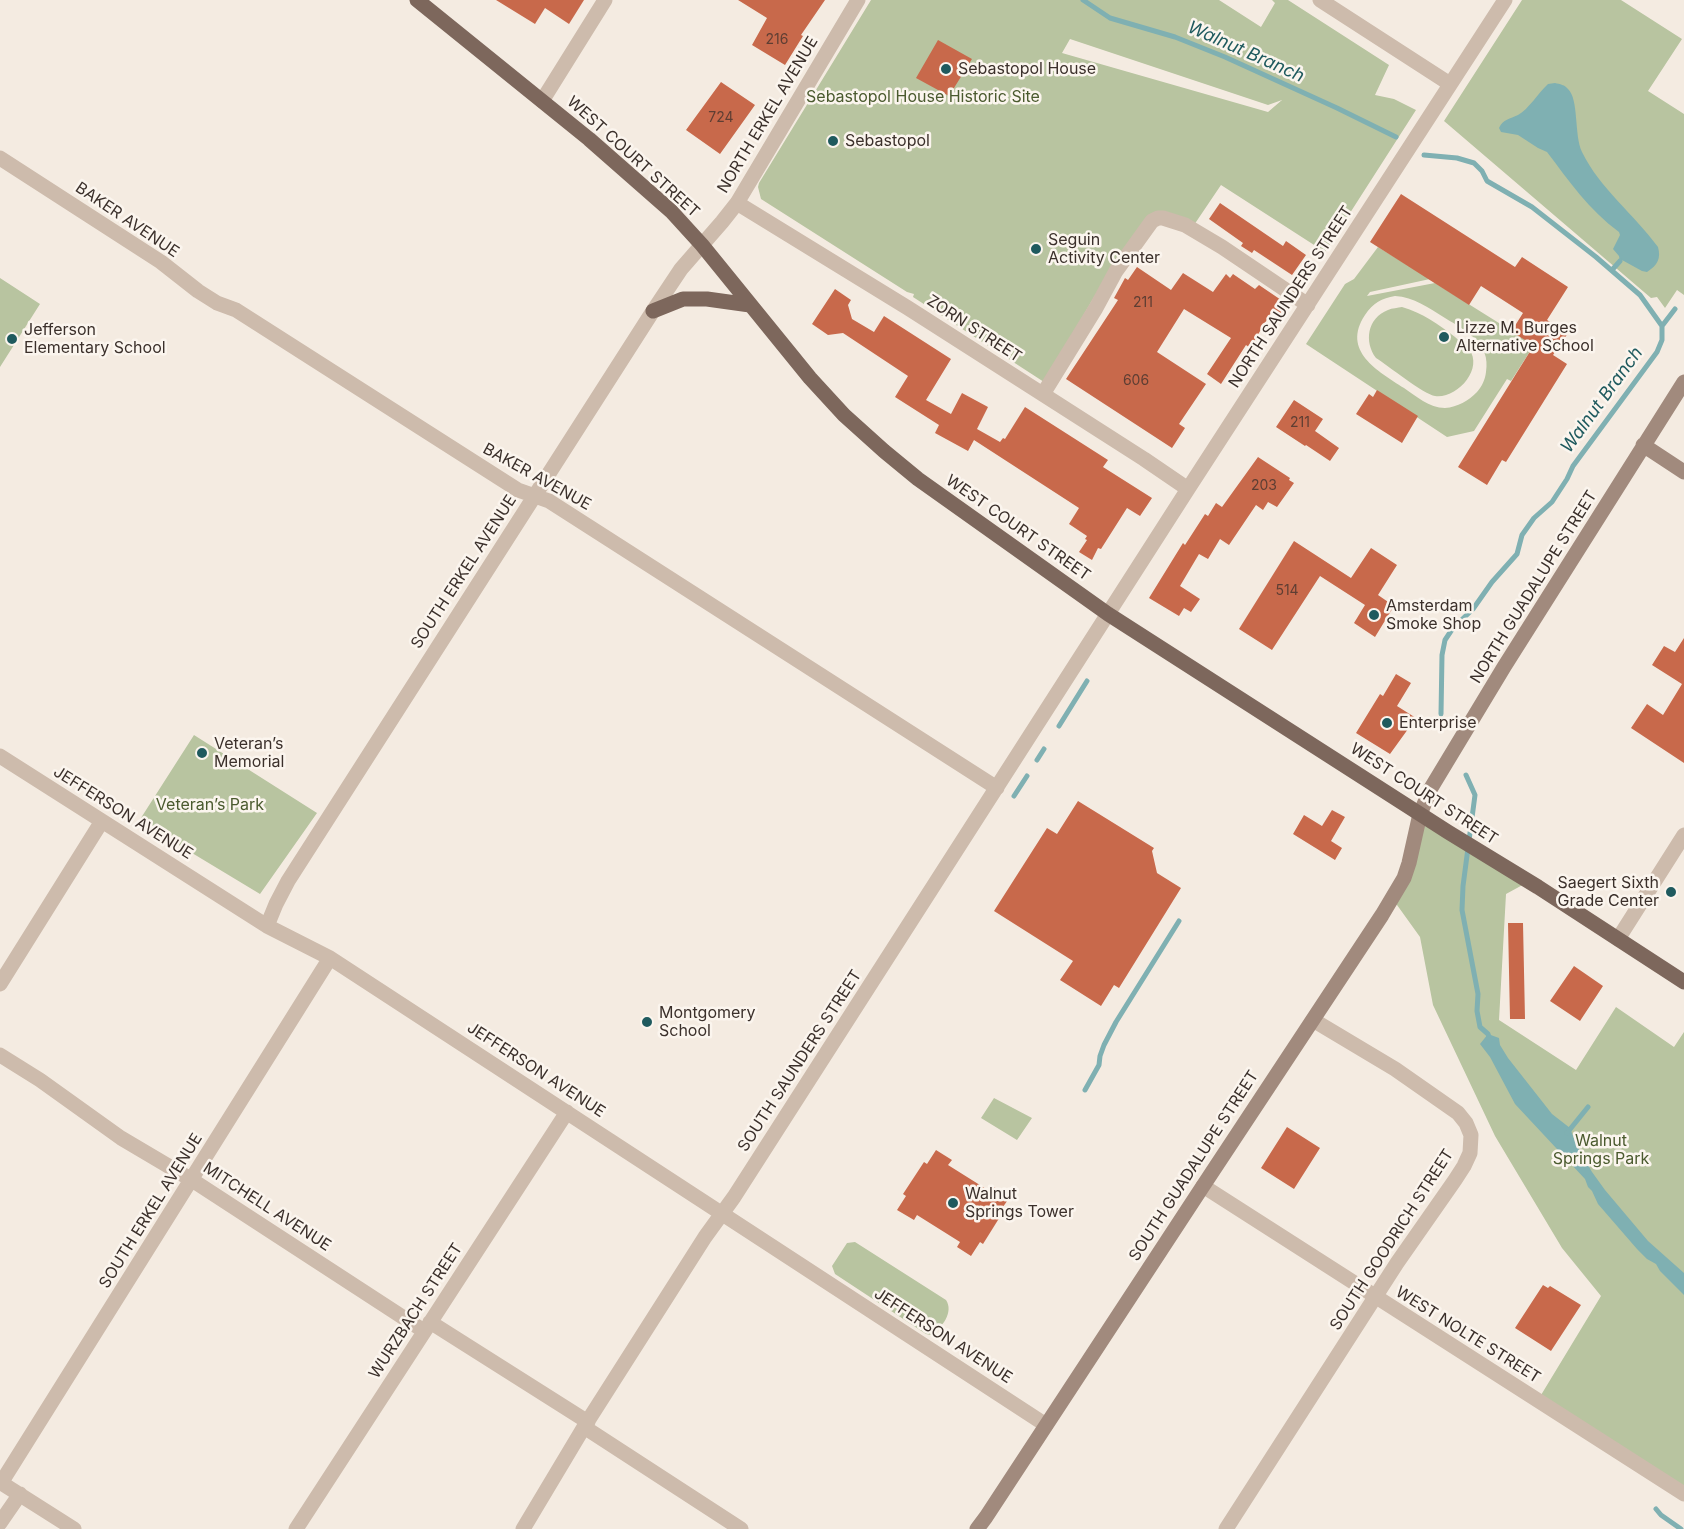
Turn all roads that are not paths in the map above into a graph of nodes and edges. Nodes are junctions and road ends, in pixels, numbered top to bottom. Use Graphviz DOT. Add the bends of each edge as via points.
graph roads {
  1 [pos="417,0"];
  2 [pos="605,0"];
  3 [pos="858,0"];
  4 [pos="1320,0"];
  5 [pos="1505,0"];
  6 [pos="1450,84"];
  7 [pos="542,101"];
  8 [pos="0,158"];
  9 [pos="737,203"];
  10 [pos="702,245"];
  11 [pos="750,305"];
  12 [pos="1308,305"];
  13 [pos="653,311"];
  14 [pos="1684,382"];
  15 [pos="1043,394"];
  16 [pos="1643,446"];
  17 [pos="1684,472"];
  18 [pos="1188,489"];
  19 [pos="535,496"];
  20 [pos="1108,614"];
  21 [pos="0,756"];
  22 [pos="996,788"];
  23 [pos="1420,814"];
  24 [pos="102,821"];
  25 [pos="1684,835"];
  26 [pos="267,926"];
  27 [pos="1618,939"];
  28 [pos="330,958"];
  29 [pos="1684,982"];
  30 [pos="0,984"];
  31 [pos="1313,1020"];
  32 [pos="0,1055"];
  33 [pos="567,1112"];
  34 [pos="192,1180"];
  35 [pos="1203,1186"];
  36 [pos="723,1214"];
  37 [pos="1376,1298"];
  38 [pos="427,1327"];
  39 [pos="586,1425"];
  40 [pos="1046,1425"];
  41 [pos="1,1482"];
  42 [pos="20,1494"];
  43 [pos="1684,1494"];
  44 [pos="0,1523"];
  45 [pos="74,1529"];
  46 [pos="296,1529"];
  47 [pos="523,1529"];
  48 [pos="741,1529"];
  49 [pos="977,1529"];
  50 [pos="1226,1529"];
  1 -- 7 [label="main road, WEST COURT STREET"];
  2 -- 7 [label="street"];
  3 -- 9 [label="street, NORTH ERKEL AVENUE"];
  4 -- 6 [label="street"];
  5 -- 6 [label="street, NORTH SAUNDERS STREET"];
  6 -- 12 [label="street, NORTH SAUNDERS STREET"];
  7 -- 10 [label="main road, WEST COURT STREET" via="637,180"];
  8 -- 19 [label="street, BAKER AVENUE" via="161,262 198,291 236,310 518,490"];
  9 -- 10 [label="street, NORTH ERKEL AVENUE"];
  9 -- 15 [label="street, ZORN STREET"];
  10 -- 11 [label="main road, WEST COURT STREET"];
  10 -- 13 [label="street, SOUTH ERKEL AVENUE"];
  11 -- 13 [label="main road" via="683,299"];
  11 -- 20 [label="main road, WEST COURT STREET" via="810,378 884,451"];
  12 -- 15 [label="street" via="1200,233 1158,218 1121,263"];
  12 -- 18 [label="street, NORTH SAUNDERS STREET"];
  13 -- 19 [label="street, SOUTH ERKEL AVENUE"];
  14 -- 16 [label="street, NORTH GUADALUPE STREET"];
  15 -- 18 [label="street, ZORN STREET"];
  16 -- 17 [label="street"];
  16 -- 23 [label="street, NORTH GUADALUPE STREET" via="1492,686 1431,788"];
  18 -- 20 [label="street, NORTH SAUNDERS STREET"];
  19 -- 22 [label="street, BAKER AVENUE" via="549,501"];
  19 -- 26 [label="street, SOUTH ERKEL AVENUE" via="288,881"];
  20 -- 22 [label="street, SOUTH SAUNDERS STREET"];
  20 -- 23 [label="main road, WEST COURT STREET"];
  21 -- 24 [label="street, JEFFERSON AVENUE"];
  22 -- 36 [label="street, SOUTH SAUNDERS STREET"];
  23 -- 27 [label="main road, WEST COURT STREET"];
  23 -- 31 [label="street, SOUTH GUADALUPE STREET" via="1404,878"];
  24 -- 26 [label="street, JEFFERSON AVENUE"];
  24 -- 30 [label="street"];
  25 -- 27 [label="street"];
  26 -- 28 [label="street, JEFFERSON AVENUE"];
  27 -- 29 [label="main road, WEST COURT STREET"];
  28 -- 33 [label="street, JEFFERSON AVENUE"];
  28 -- 34 [label="street, SOUTH ERKEL AVENUE"];
  31 -- 35 [label="street, SOUTH GUADALUPE STREET"];
  31 -- 37 [label="street, SOUTH GOODRICH STREET" via="1444,1102 1458,1113 1471,1135 1464,1166"];
  32 -- 34 [label="street, MITCHELL AVENUE" via="121,1138"];
  33 -- 36 [label="street, JEFFERSON AVENUE"];
  33 -- 38 [label="street, WURZBACH STREET"];
  34 -- 38 [label="street, MITCHELL AVENUE"];
  34 -- 41 [label="street, SOUTH ERKEL AVENUE"];
  35 -- 37 [label="street, WEST NOLTE STREET"];
  35 -- 40 [label="street, SOUTH GUADALUPE STREET"];
  36 -- 39 [label="street, SOUTH SAUNDERS STREET"];
  36 -- 40 [label="street, JEFFERSON AVENUE"];
  37 -- 43 [label="street, WEST NOLTE STREET"];
  37 -- 50 [label="street, SOUTH GOODRICH STREET"];
  38 -- 39 [label="street, MITCHELL AVENUE"];
  38 -- 46 [label="street, WURZBACH STREET"];
  39 -- 47 [label="street, SOUTH SAUNDERS STREET"];
  39 -- 48 [label="street, MITCHELL AVENUE"];
  40 -- 49 [label="street, SOUTH GUADALUPE STREET"];
  41 -- 42 [label="street"];
  42 -- 44 [label="street"];
  42 -- 45 [label="street"];
}
